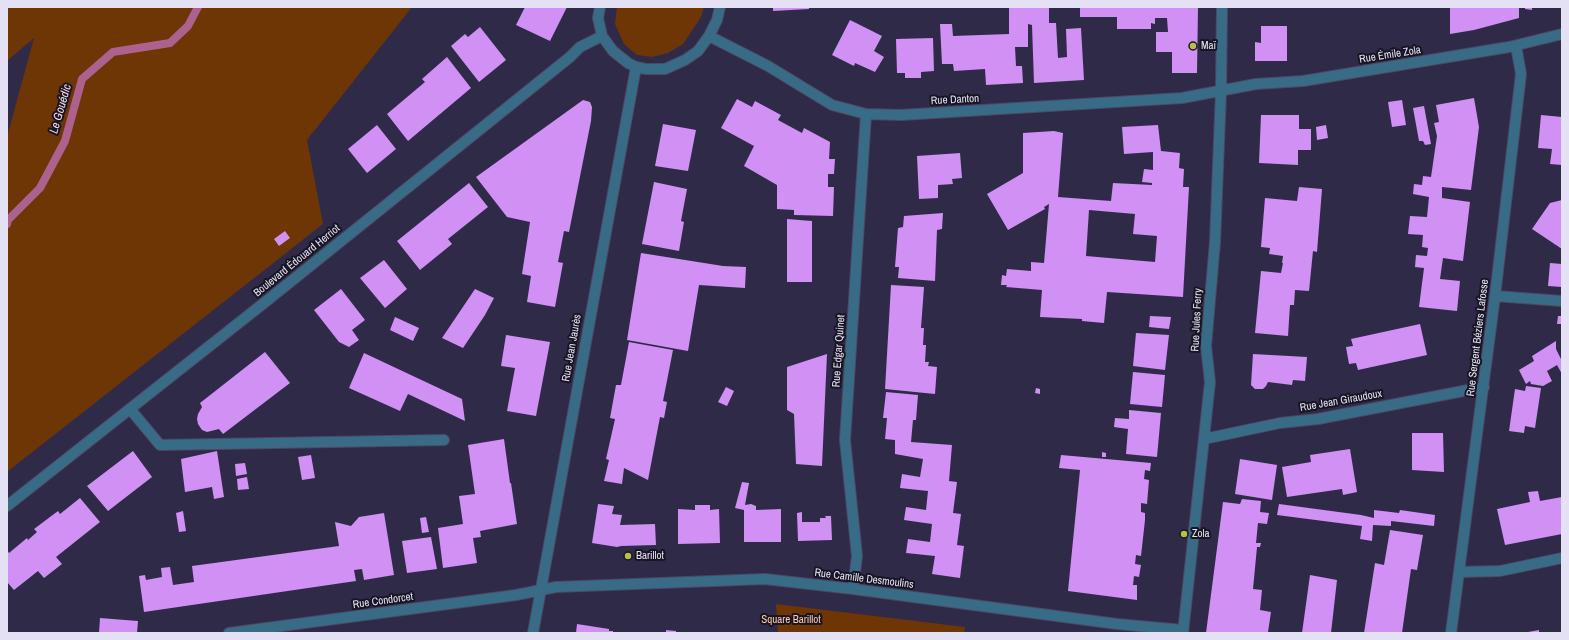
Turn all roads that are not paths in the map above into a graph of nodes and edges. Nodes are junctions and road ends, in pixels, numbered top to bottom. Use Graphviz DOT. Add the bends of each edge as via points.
graph roads {
  1 [pos="600,7"];
  2 [pos="720,7"];
  3 [pos="1222,7"];
  4 [pos="1562,34"];
  5 [pos="602,36"];
  6 [pos="709,36"];
  7 [pos="1516,46"];
  8 [pos="636,67"];
  9 [pos="1221,91"];
  10 [pos="866,114"];
  11 [pos="1495,296"];
  12 [pos="1562,301"];
  13 [pos="1484,387"];
  14 [pos="130,409"];
  15 [pos="1204,439"];
  16 [pos="444,440"];
  17 [pos="7,506"];
  18 [pos="1562,558"];
  19 [pos="1459,572"];
  20 [pos="853,589"];
  21 [pos="540,590"];
  22 [pos="1183,632"];
  23 [pos="229,633"];
  24 [pos="533,633"];
  25 [pos="1450,633"];
  1 -- 5 [label="street" via="598,18"];
  2 -- 6 [label="street"];
  3 -- 9 [label="street, Rue Jules Ferry"];
  4 -- 7 [label="street, Rue Émile Zola"];
  5 -- 8 [label="street" via="613,52"];
  5 -- 14 [label="street, Boulevard Édouard Herriot" via="580,47"];
  6 -- 8 [label="street" via="698,51 665,69"];
  6 -- 10 [label="street, Rue Danton" via="768,66 832,105"];
  7 -- 9 [label="street, Rue Émile Zola" via="1303,81 1256,84"];
  7 -- 11 [label="street, Rue Sergent Béziers Lafosse" via="1521,74"];
  8 -- 21 [label="street, Rue Jean Jaurès"];
  9 -- 10 [label="street, Rue Danton" via="1182,98 901,115"];
  9 -- 15 [label="street, Rue Jules Ferry" via="1215,242 1206,346 1210,382"];
  10 -- 20 [label="street, Rue Edgar Quinet" via="845,440 858,556"];
  11 -- 12 [label="street"];
  11 -- 13 [label="street, Rue Sergent Béziers Lafosse"];
  13 -- 15 [label="street, Rue Jean Giraudoux"];
  13 -- 19 [label="street, Rue Sergent Béziers Lafosse"];
  14 -- 16 [label="street" via="160,445"];
  14 -- 17 [label="street, Boulevard Édouard Herriot"];
  15 -- 22 [label="street, Rue Jules Ferry"];
  18 -- 19 [label="street" via="1500,571"];
  19 -- 25 [label="street, Rue Sergent Béziers Lafosse"];
  20 -- 21 [label="street, Rue Camille Desmoulins" via="765,579 573,586"];
  20 -- 22 [label="street, Rue Camille Desmoulins"];
  21 -- 23 [label="street, Rue Condorcet"];
  21 -- 24 [label="street, Rue Jean Jaurès"];
}
